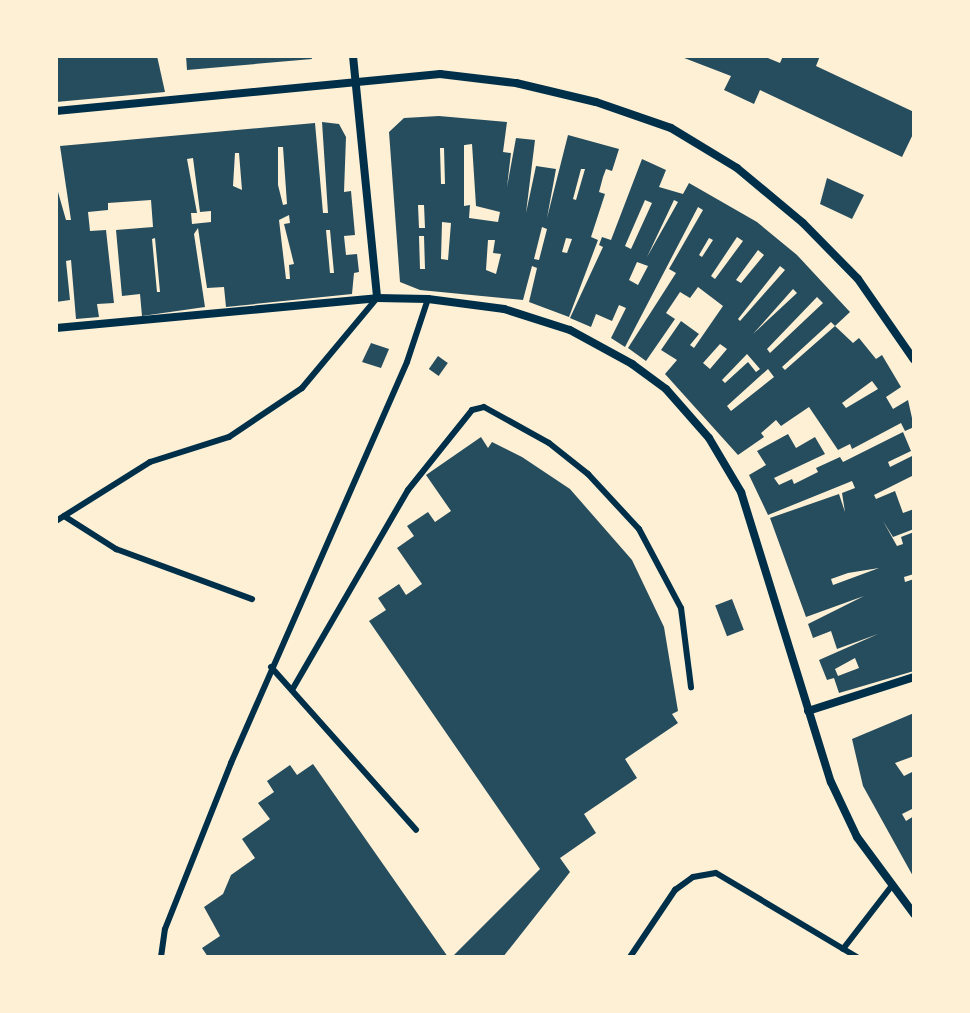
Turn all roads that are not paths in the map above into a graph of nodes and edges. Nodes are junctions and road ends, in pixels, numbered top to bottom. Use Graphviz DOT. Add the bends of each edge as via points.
graph roads {
  1 [pos="353,56"];
  2 [pos="355,82"];
  3 [pos="56,111"];
  4 [pos="377,298"];
  5 [pos="428,299"];
  6 [pos="56,328"];
  7 [pos="914,360"];
  8 [pos="64,516"];
  9 [pos="56,521"];
  10 [pos="252,599"];
  11 [pos="271,667"];
  12 [pos="914,677"];
  13 [pos="691,687"];
  14 [pos="292,690"];
  15 [pos="808,711"];
  16 [pos="416,830"];
  17 [pos="891,887"];
  18 [pos="914,914"];
  19 [pos="843,949"];
  20 [pos="161,957"];
  21 [pos="630,957"];
  22 [pos="857,957"];
  1 -- 2 [label="street"];
  2 -- 3 [label="street"];
  2 -- 4 [label="street"];
  2 -- 7 [label="street" via="440,74 516,83 596,102 671,128 737,168 803,223 858,279"];
  4 -- 5 [label="street"];
  4 -- 6 [label="street"];
  4 -- 8 [label="lane" via="302,388 229,437 150,462"];
  5 -- 11 [label="lane" via="407,362"];
  5 -- 15 [label="street" via="504,309 570,330 666,389 709,438 741,492"];
  8 -- 9 [label="lane"];
  8 -- 10 [label="lane" via="116,549"];
  11 -- 14 [label="lane"];
  11 -- 20 [label="lane" via="165,929"];
  12 -- 15 [label="street"];
  13 -- 14 [label="lane" via="681,608 639,529 568,458 484,407 472,410 408,490"];
  14 -- 16 [label="lane"];
  15 -- 17 [label="street" via="831,782 857,837"];
  17 -- 18 [label="street"];
  17 -- 19 [label="lane"];
  19 -- 21 [label="lane" via="716,873 693,877 675,890"];
  19 -- 22 [label="lane"];
}
